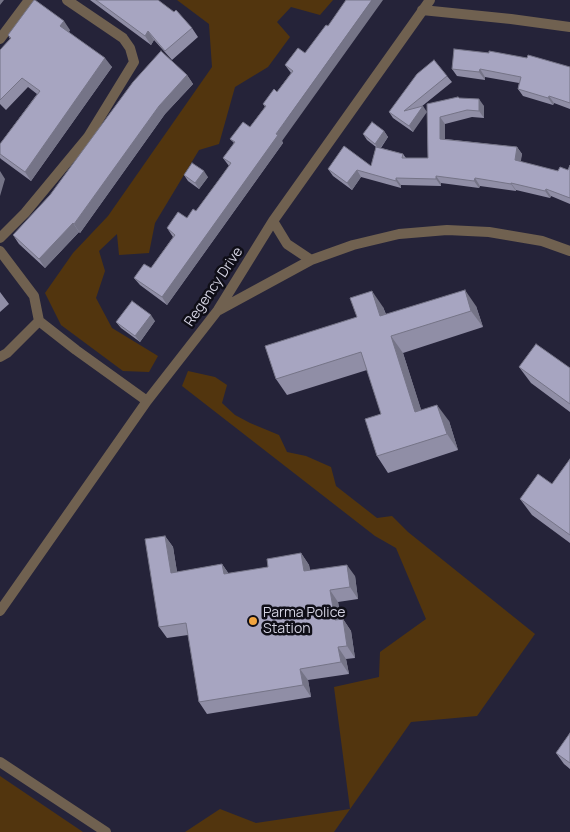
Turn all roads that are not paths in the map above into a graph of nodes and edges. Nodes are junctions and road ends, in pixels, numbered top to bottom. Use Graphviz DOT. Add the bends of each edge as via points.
graph roads {
  1 [pos="29,0"];
  2 [pos="67,0"];
  3 [pos="430,0"];
  4 [pos="422,10"];
  5 [pos="570,27"];
  6 [pos="0,39"];
  7 [pos="273,221"];
  8 [pos="0,238"];
  9 [pos="570,251"];
  10 [pos="0,252"];
  11 [pos="311,260"];
  12 [pos="218,310"];
  13 [pos="39,321"];
  14 [pos="0,357"];
  15 [pos="147,401"];
  16 [pos="0,611"];
  17 [pos="0,762"];
  18 [pos="106,832"];
  1 -- 6 [label="street"];
  2 -- 8 [label="street" via="123,38 134,62 88,137 25,214"];
  3 -- 4 [label="street, Regency Drive"];
  4 -- 5 [label="street"];
  4 -- 7 [label="street, Regency Drive"];
  7 -- 11 [label="street" via="287,244"];
  7 -- 12 [label="street, Regency Drive"];
  9 -- 11 [label="street" via="514,235 447,230 412,232 371,240"];
  10 -- 13 [label="street" via="34,296"];
  11 -- 12 [label="street"];
  12 -- 15 [label="street, Regency Drive"];
  13 -- 14 [label="street" via="7,354"];
  13 -- 15 [label="street"];
  15 -- 16 [label="street, Regency Drive"];
  17 -- 18 [label="street"];
}
